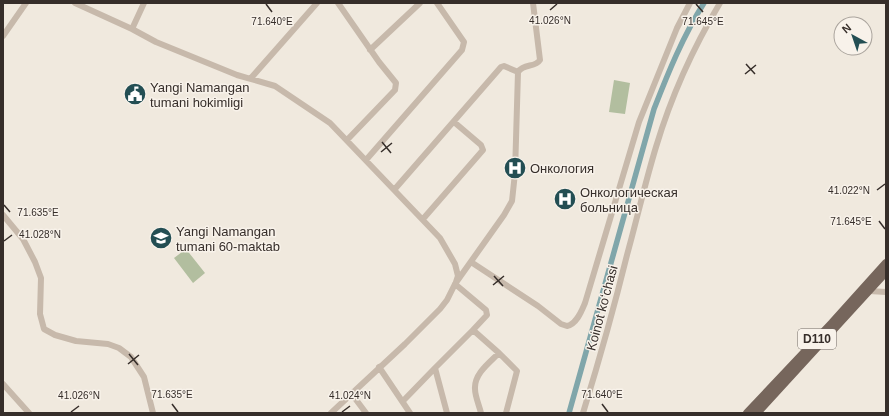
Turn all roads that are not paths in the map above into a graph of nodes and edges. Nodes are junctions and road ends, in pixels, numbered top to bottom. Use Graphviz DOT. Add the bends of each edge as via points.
graph roads {
  1 [pos="26,3"];
  2 [pos="75,3"];
  3 [pos="144,3"];
  4 [pos="317,3"];
  5 [pos="338,3"];
  6 [pos="420,3"];
  7 [pos="437,3"];
  8 [pos="533,3"];
  9 [pos="690,3"];
  10 [pos="720,3"];
  11 [pos="132,29"];
  12 [pos="3,36"];
  13 [pos="370,50"];
  14 [pos="518,72"];
  15 [pos="251,78"];
  16 [pos="454,122"];
  17 [pos="347,140"];
  18 [pos="366,160"];
  19 [pos="394,190"];
  20 [pos="3,215"];
  21 [pos="423,219"];
  22 [pos="471,262"];
  23 [pos="886,263"];
  24 [pos="886,272"];
  25 [pos="456,284"];
  26 [pos="869,291"];
  27 [pos="886,292"];
  28 [pos="473,330"];
  29 [pos="498,353"];
  30 [pos="379,367"];
  31 [pos="435,368"];
  32 [pos="3,384"];
  33 [pos="351,394"];
  34 [pos="403,401"];
  35 [pos="765,404"];
  36 [pos="29,413"];
  37 [pos="153,413"];
  38 [pos="331,413"];
  39 [pos="366,413"];
  40 [pos="410,413"];
  41 [pos="447,413"];
  42 [pos="481,413"];
  43 [pos="506,413"];
  44 [pos="583,413"];
  45 [pos="747,413"];
  46 [pos="757,413"];
  47 [pos="764,413"];
  1 -- 12 [label="street"];
  2 -- 11 [label="street"];
  3 -- 11 [label="street"];
  4 -- 15 [label="street"];
  5 -- 13 [label="street"];
  6 -- 13 [label="street"];
  7 -- 18 [label="street" via="464,42 462,50"];
  8 -- 14 [label="street" via="540,60 535,65 524,66"];
  9 -- 22 [label="street" via="639,122 589,292 572,324 561,324"];
  10 -- 44 [label="street, Koinot koʻchasi" via="696,48 672,102 656,147"];
  11 -- 15 [label="street" via="156,42 237,75"];
  13 -- 17 [label="street" via="395,81 396,87"];
  14 -- 16 [label="street" via="501,67"];
  14 -- 22 [label="street" via="512,201"];
  15 -- 17 [label="street" via="275,86 330,124"];
  16 -- 19 [label="street"];
  16 -- 21 [label="street" via="481,145 483,150"];
  17 -- 18 [label="street"];
  18 -- 19 [label="street"];
  19 -- 21 [label="street"];
  20 -- 37 [label="street" via="23,239 35,262 40,278 40,314 44,330 76,341 108,344 130,356 144,377"];
  21 -- 25 [label="street" via="440,238 455,264 458,276"];
  22 -- 25 [label="street"];
  23 -- 45 [label="main road, D110"];
  24 -- 26 [label="main road, D110"];
  25 -- 28 [label="street" via="487,312"];
  25 -- 30 [label="street" via="435,314"];
  26 -- 27 [label="street"];
  26 -- 35 [label="main road, D110"];
  28 -- 29 [label="street"];
  28 -- 31 [label="street"];
  29 -- 42 [label="street" via="476,380 475,389"];
  29 -- 43 [label="street" via="517,371"];
  30 -- 33 [label="street"];
  30 -- 34 [label="street"];
  31 -- 34 [label="street"];
  31 -- 41 [label="street"];
  32 -- 36 [label="street"];
  33 -- 38 [label="street"];
  33 -- 39 [label="street"];
  34 -- 40 [label="street"];
  35 -- 46 [label="main road, D110"];
  35 -- 47 [label="main road"];
}
